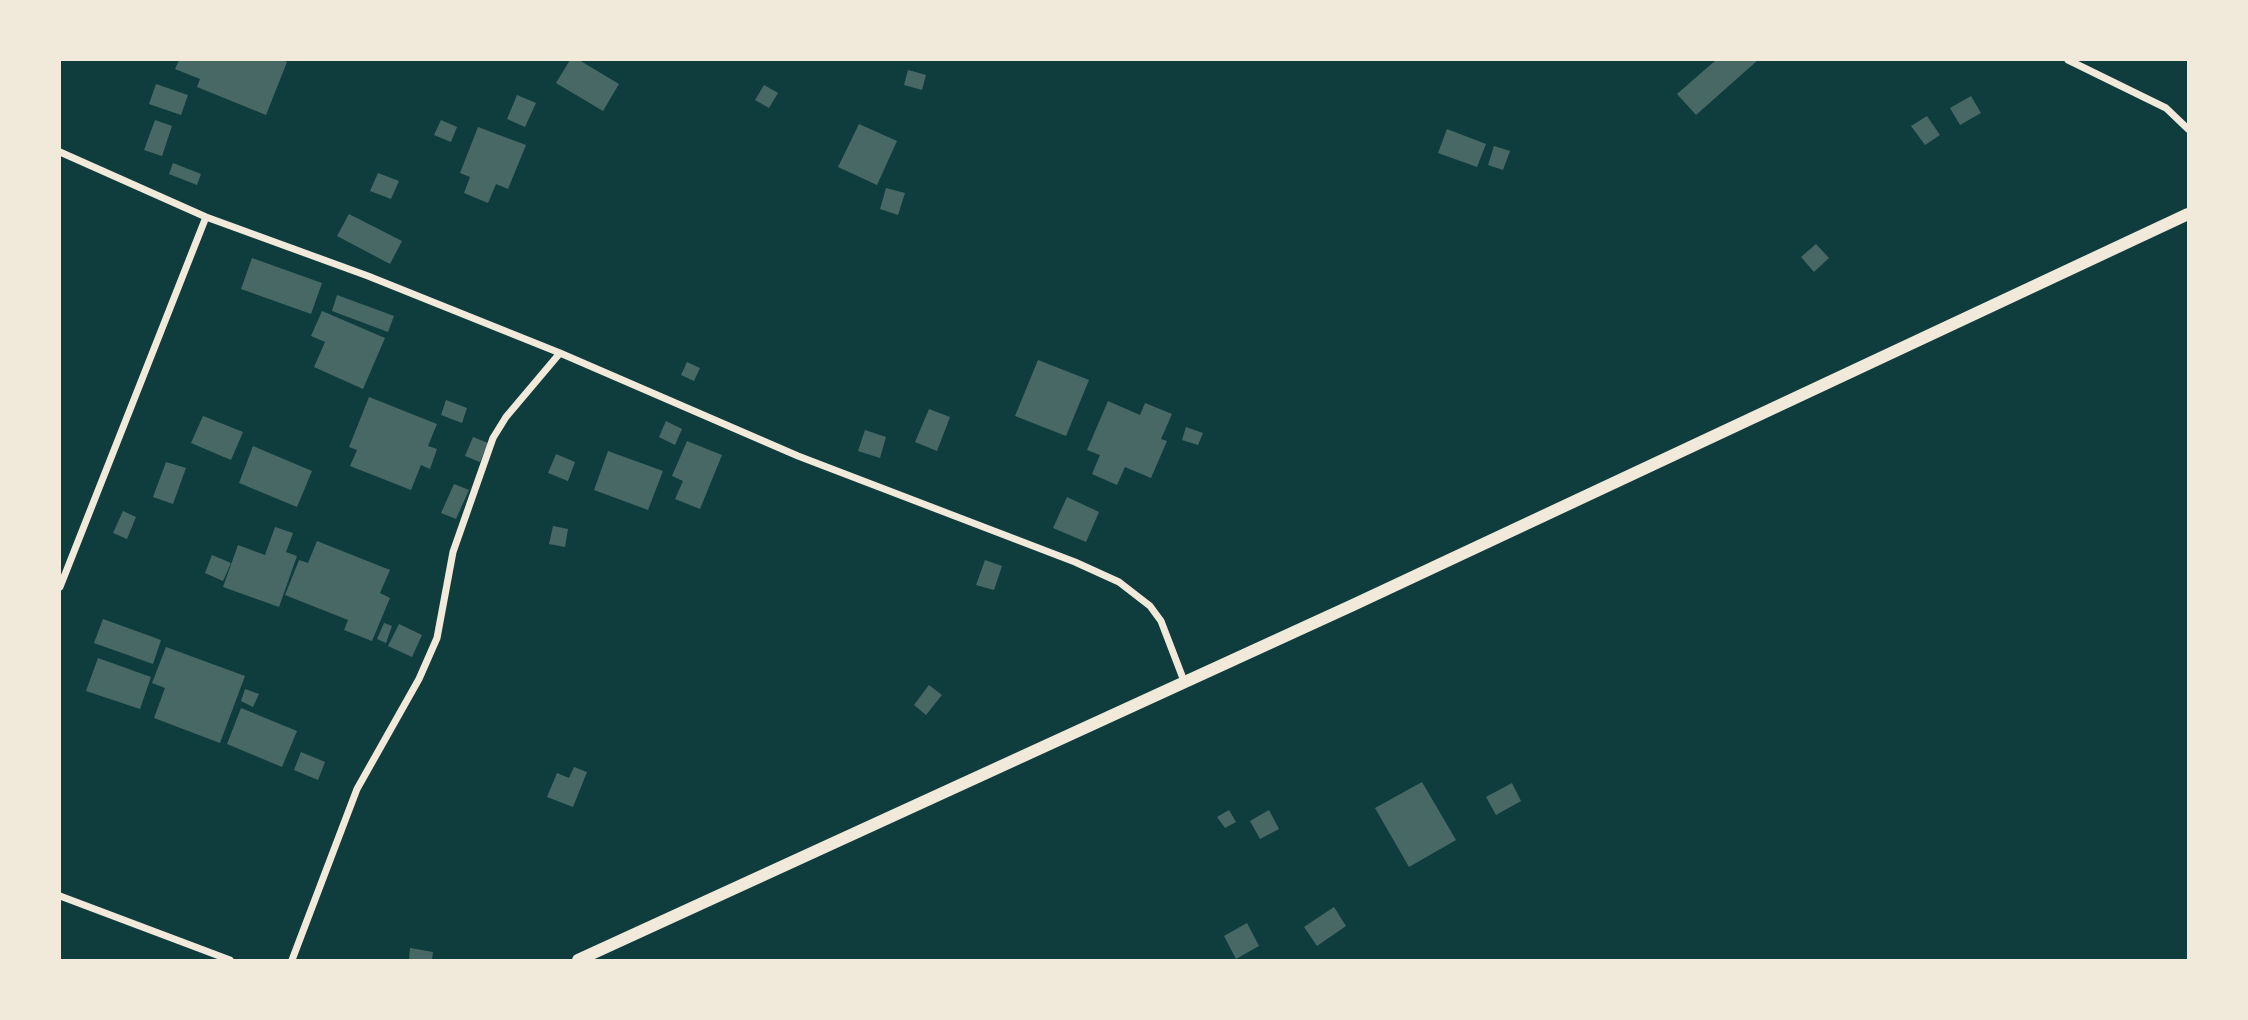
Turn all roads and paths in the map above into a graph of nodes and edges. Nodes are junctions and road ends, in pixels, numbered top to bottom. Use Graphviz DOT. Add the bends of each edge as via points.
graph roads {
  1 [pos="2068,60"];
  2 [pos="2189,129"];
  3 [pos="60,152"];
  4 [pos="2189,214"];
  5 [pos="206,217"];
  6 [pos="559,353"];
  7 [pos="60,587"];
  8 [pos="1184,681"];
  9 [pos="60,896"];
  10 [pos="229,961"];
  11 [pos="292,961"];
  12 [pos="578,961"];
  1 -- 2 [label="street" via="2166,108"];
  3 -- 5 [label="street"];
  4 -- 8 [label="street"];
  5 -- 6 [label="street"];
  5 -- 7 [label="street"];
  6 -- 8 [label="street" via="798,456 1119,582 1161,621"];
  6 -- 11 [label="street" via="493,438 453,552 437,638 357,789"];
  8 -- 12 [label="street"];
  9 -- 10 [label="street"];
}
